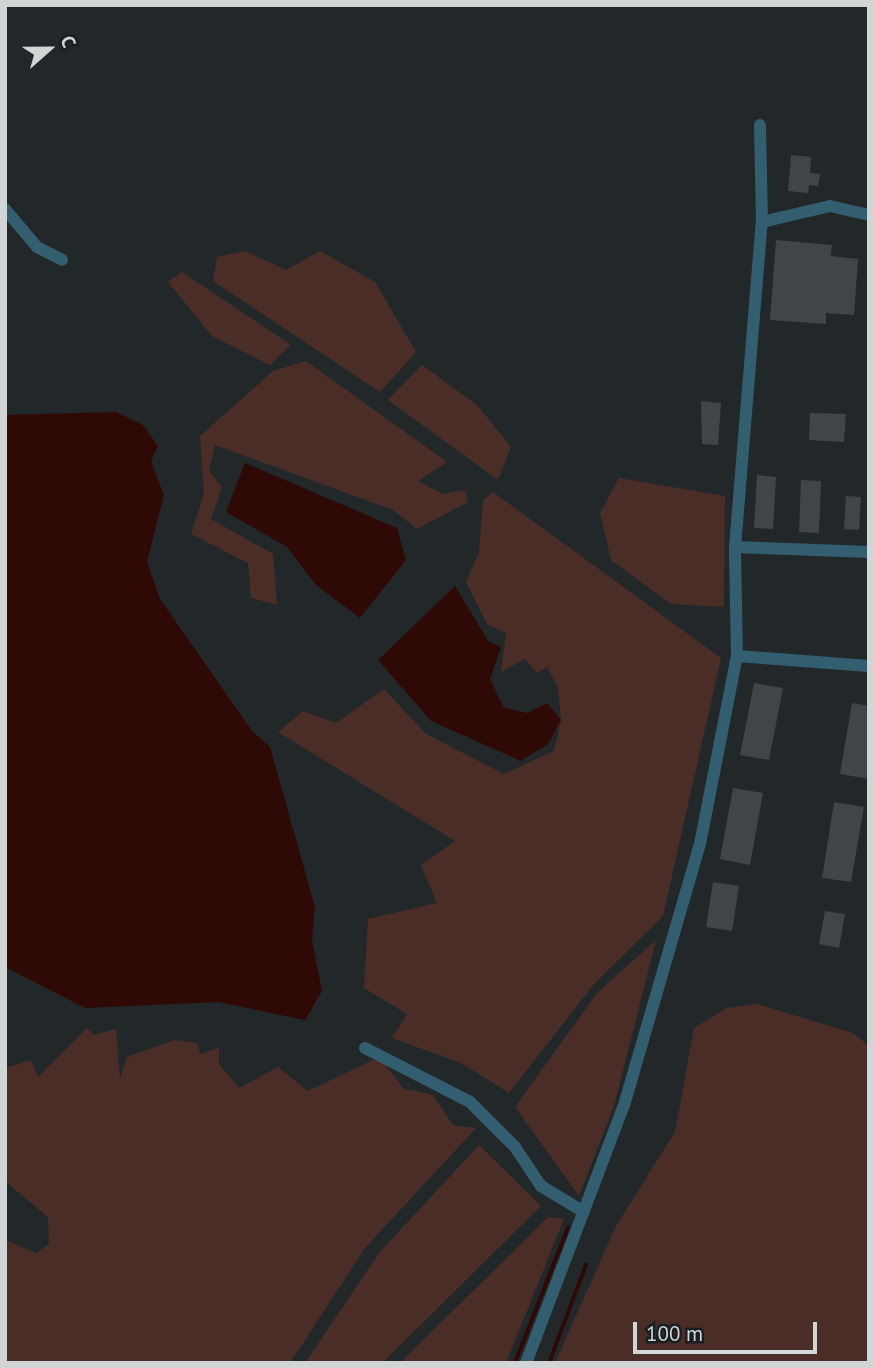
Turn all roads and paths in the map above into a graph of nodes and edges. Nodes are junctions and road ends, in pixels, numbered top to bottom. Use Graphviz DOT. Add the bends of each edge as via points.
graph roads {
  1 [pos="760,125"];
  2 [pos="5,209"];
  3 [pos="869,215"];
  4 [pos="762,222"];
  5 [pos="62,260"];
  6 [pos="735,547"];
  7 [pos="869,552"];
  8 [pos="737,656"];
  9 [pos="869,666"];
  10 [pos="365,1048"];
  11 [pos="584,1212"];
  12 [pos="526,1363"];
  1 -- 4 [label="street"];
  2 -- 5 [label="street" via="37,247"];
  3 -- 4 [label="street" via="830,206"];
  4 -- 6 [label="street"];
  6 -- 7 [label="street"];
  6 -- 8 [label="street"];
  8 -- 9 [label="street"];
  8 -- 11 [label="street" via="700,844 625,1102"];
  10 -- 11 [label="street" via="470,1102 515,1147 541,1186"];
  11 -- 12 [label="street"];
}
